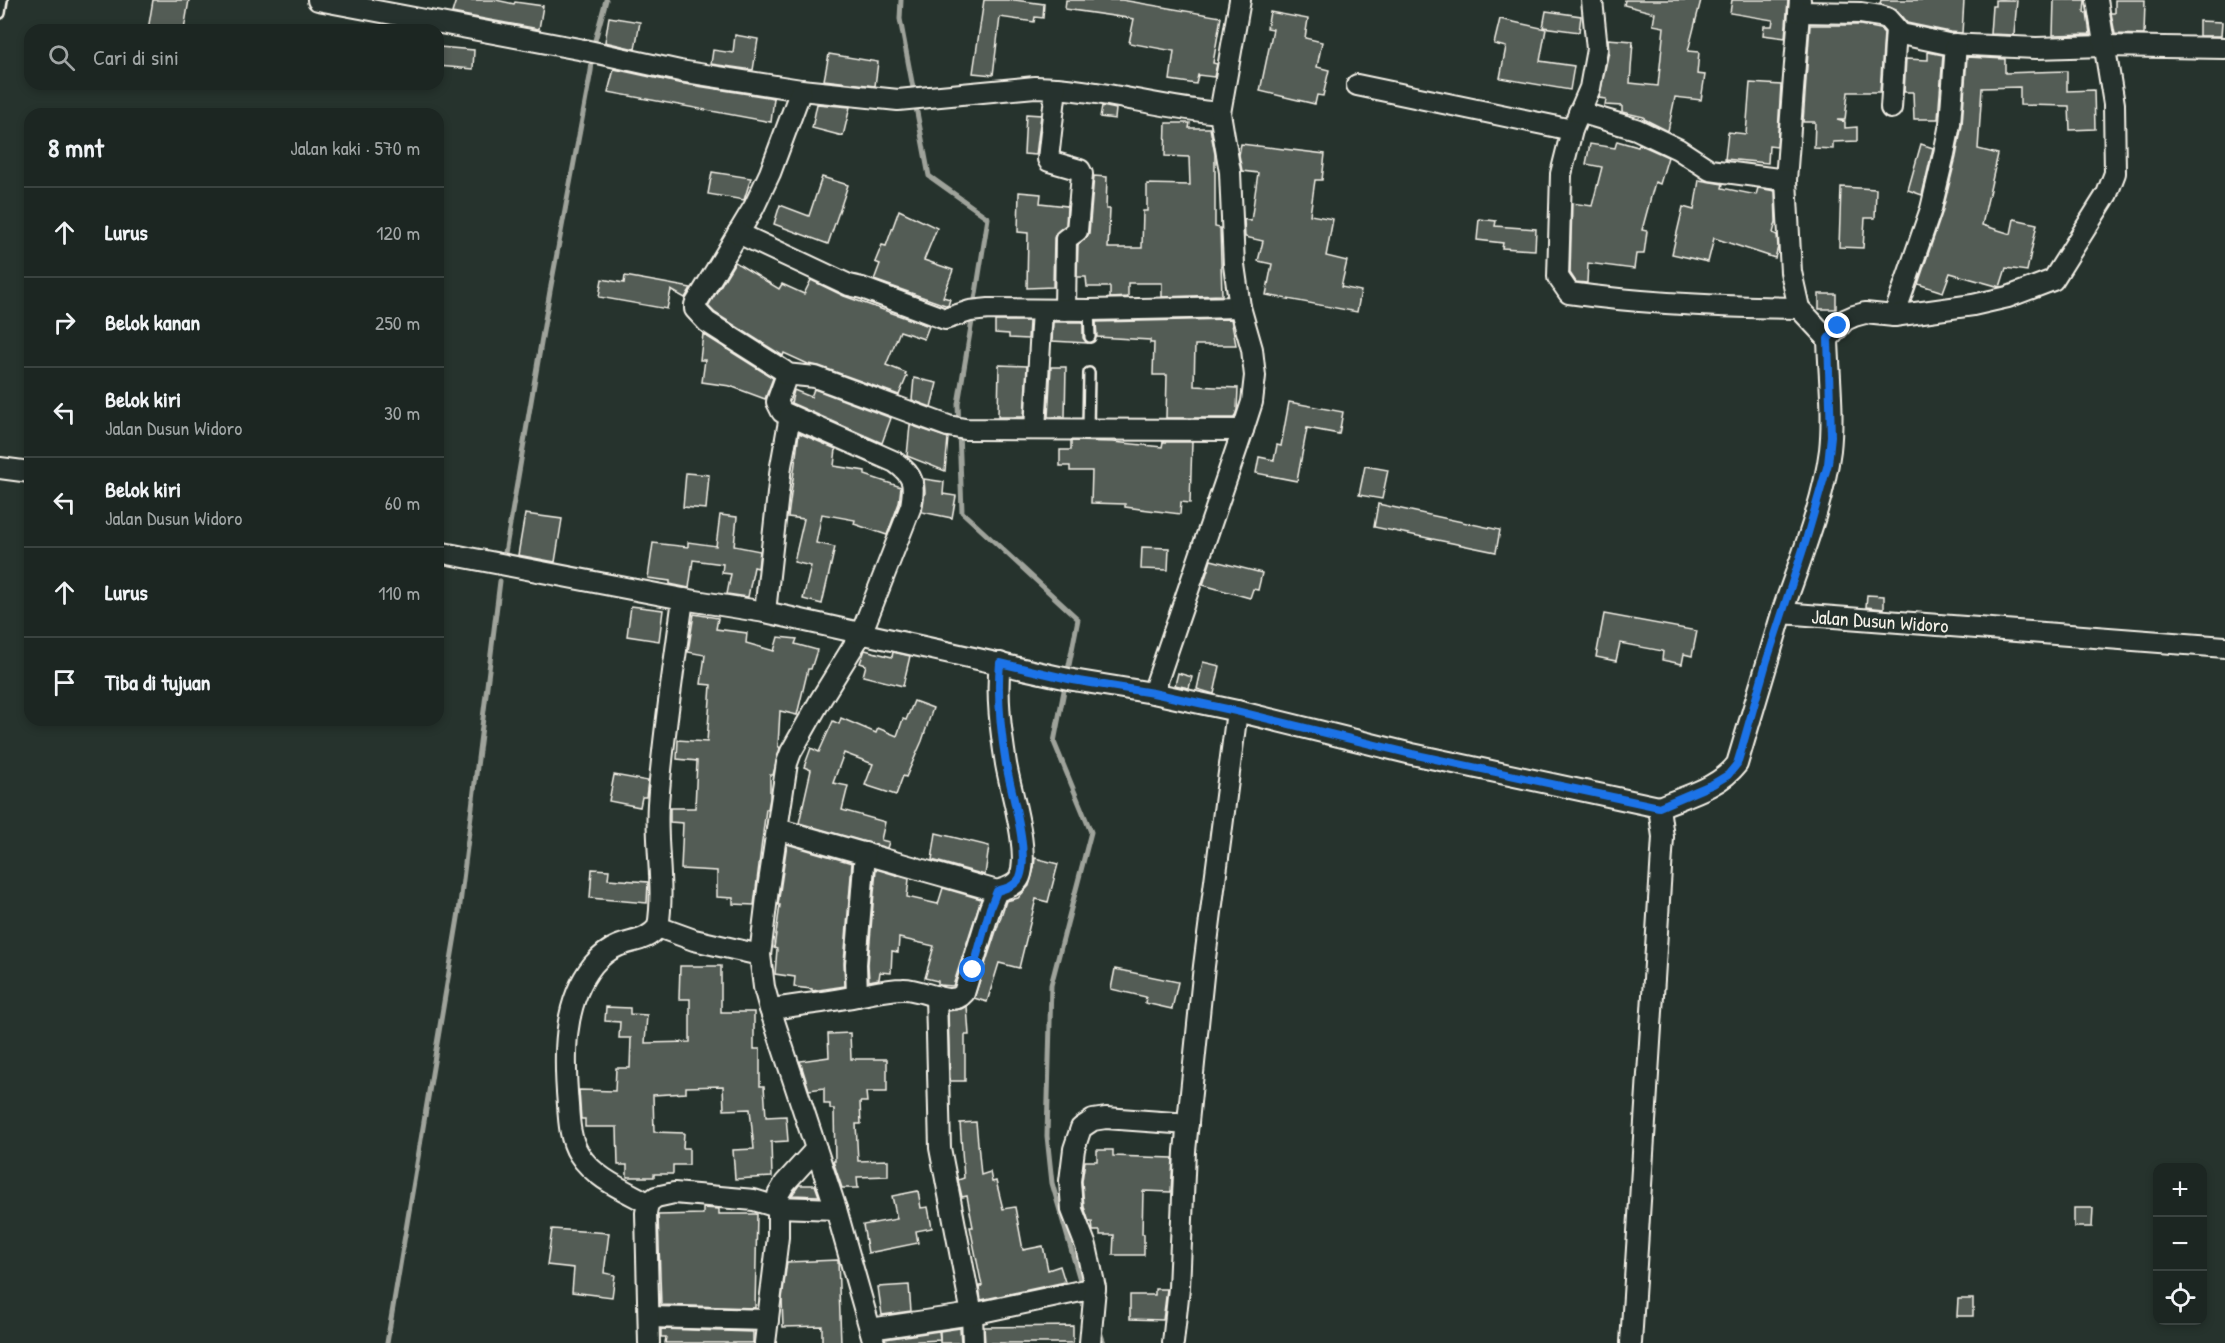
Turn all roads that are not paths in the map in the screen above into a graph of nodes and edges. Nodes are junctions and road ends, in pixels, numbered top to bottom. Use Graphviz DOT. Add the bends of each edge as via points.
graph roads {
  1 [pos="2,0"];
  2 [pos="318,0"];
  3 [pos="1240,0"];
  4 [pos="1592,0"];
  5 [pos="2097,0"];
  6 [pos="1800,6"];
  7 [pos="0,13"];
  8 [pos="1896,28"];
  9 [pos="1956,44"];
  10 [pos="2104,46"];
  11 [pos="2225,48"];
  12 [pos="1357,85"];
  13 [pos="1056,88"];
  14 [pos="801,90"];
  15 [pos="1891,108"];
  16 [pos="1220,114"];
  17 [pos="1576,121"];
  18 [pos="1786,180"];
  19 [pos="738,233"];
  20 [pos="1240,307"];
  21 [pos="1799,308"];
  22 [pos="1042,310"];
  23 [pos="1065,310"];
  24 [pos="1089,310"];
  25 [pos="1894,316"];
  26 [pos="1090,337"];
  27 [pos="1828,339"];
  28 [pos="1089,373"];
  29 [pos="785,374"];
  30 [pos="790,416"];
  31 [pos="1035,429"];
  32 [pos="1088,429"];
  33 [pos="1243,430"];
  34 [pos="0,468"];
  35 [pos="24,471"];
  36 [pos="444,553"];
  37 [pos="683,599"];
  38 [pos="765,612"];
  39 [pos="1782,613"];
  40 [pos="861,634"];
  41 [pos="2225,646"];
  42 [pos="1000,663"];
  43 [pos="1153,693"];
  44 [pos="1236,711"];
  45 [pos="1659,807"];
  46 [pos="777,829"];
  47 [pos="865,852"];
  48 [pos="997,891"];
  49 [pos="658,927"];
  50 [pos="760,955"];
  51 [pos="857,996"];
  52 [pos="936,996"];
  53 [pos="770,1009"];
  54 [pos="1188,1124"];
  55 [pos="816,1149"];
  56 [pos="648,1203"];
  57 [pos="777,1207"];
  58 [pos="836,1209"];
  59 [pos="1095,1288"];
  60 [pos="972,1314"];
  61 [pos="649,1317"];
  62 [pos="768,1320"];
  63 [pos="872,1336"];
  64 [pos="650,1343"];
  65 [pos="765,1343"];
  66 [pos="973,1343"];
  67 [pos="1090,1343"];
  68 [pos="1173,1343"];
  69 [pos="1631,1343"];
  1 -- 7 [label="lane"];
  2 -- 14 [label="street" via="680,71"];
  3 -- 16 [label="street"];
  4 -- 17 [label="street" via="1597,49 1590,88"];
  5 -- 10 [label="street"];
  6 -- 8 [label="street" via="1880,16"];
  6 -- 18 [label="street"];
  8 -- 9 [label="street" via="1906,36"];
  8 -- 15 [label="street"];
  9 -- 10 [label="street"];
  9 -- 25 [label="street" via="1944,154 1931,209"];
  10 -- 11 [label="street"];
  10 -- 25 [label="street" via="2114,104 2115,173 2107,194 2053,280 1985,302"];
  12 -- 17 [label="street"];
  13 -- 14 [label="street" via="898,100"];
  13 -- 16 [label="street"];
  13 -- 23 [label="street" via="1047,159 1082,174 1077,231 1066,239"];
  14 -- 19 [label="street" via="770,173"];
  16 -- 20 [label="street" via="1230,172"];
  17 -- 18 [label="street" via="1636,129 1710,170"];
  17 -- 21 [label="street" via="1561,174 1558,233 1558,277 1569,293 1706,306"];
  18 -- 21 [label="street" via="1791,272"];
  19 -- 22 [label="street" via="849,285 944,319 975,310"];
  19 -- 29 [label="street" via="695,309 707,322"];
  20 -- 24 [label="street"];
  20 -- 33 [label="street" via="1255,376"];
  21 -- 27 [label="street"];
  22 -- 23 [label="street"];
  22 -- 31 [label="street"];
  23 -- 24 [label="street"];
  24 -- 26 [label="lane"];
  25 -- 27 [label="street" via="1854,316"];
  27 -- 39 [label="street" via="1828,464"];
  28 -- 32 [label="lane"];
  29 -- 30 [label="street" via="777,402 782,412"];
  29 -- 31 [label="street" via="815,377 956,428"];
  30 -- 38 [label="street"];
  30 -- 40 [label="street" via="895,462 909,474 913,484 910,506"];
  31 -- 32 [label="street"];
  32 -- 33 [label="street"];
  33 -- 43 [label="street"];
  34 -- 35 [label="street"];
  36 -- 37 [label="street"];
  37 -- 38 [label="street"];
  37 -- 49 [label="street" via="658,806 662,886"];
  38 -- 40 [label="street"];
  39 -- 41 [label="street, Jalan Dusun Widoro"];
  39 -- 45 [label="street" via="1737,764 1713,784"];
  40 -- 42 [label="street"];
  40 -- 46 [label="street" via="791,752"];
  42 -- 43 [label="street"];
  42 -- 48 [label="street" via="1006,761 1022,851 1019,880"];
  43 -- 44 [label="street"];
  44 -- 45 [label="street"];
  44 -- 54 [label="street"];
  45 -- 69 [label="street" via="1664,837"];
  46 -- 47 [label="street"];
  46 -- 50 [label="street"];
  47 -- 48 [label="street"];
  47 -- 51 [label="street" via="855,964"];
  48 -- 52 [label="street" via="964,993 952,1000"];
  49 -- 50 [label="street" via="694,940"];
  49 -- 56 [label="street" via="645,938 617,946 592,966 576,995 566,1057 569,1125 575,1148 585,1164 601,1177"];
  50 -- 53 [label="street"];
  51 -- 52 [label="street" via="906,989"];
  51 -- 53 [label="street"];
  52 -- 60 [label="street" via="940,1148"];
  53 -- 55 [label="street"];
  54 -- 59 [label="street" via="1106,1118 1081,1128 1072,1160 1072,1210 1086,1246"];
  54 -- 68 [label="street"];
  55 -- 57 [label="street" via="785,1183"];
  55 -- 58 [label="street"];
  56 -- 57 [label="street" via="674,1193 754,1200"];
  56 -- 61 [label="street"];
  57 -- 58 [label="street"];
  57 -- 62 [label="street" via="778,1237"];
  58 -- 63 [label="street"];
  59 -- 60 [label="street"];
  59 -- 67 [label="street"];
  60 -- 63 [label="street"];
  60 -- 66 [label="street"];
  61 -- 62 [label="street"];
  61 -- 64 [label="street"];
  62 -- 65 [label="street"];
}
